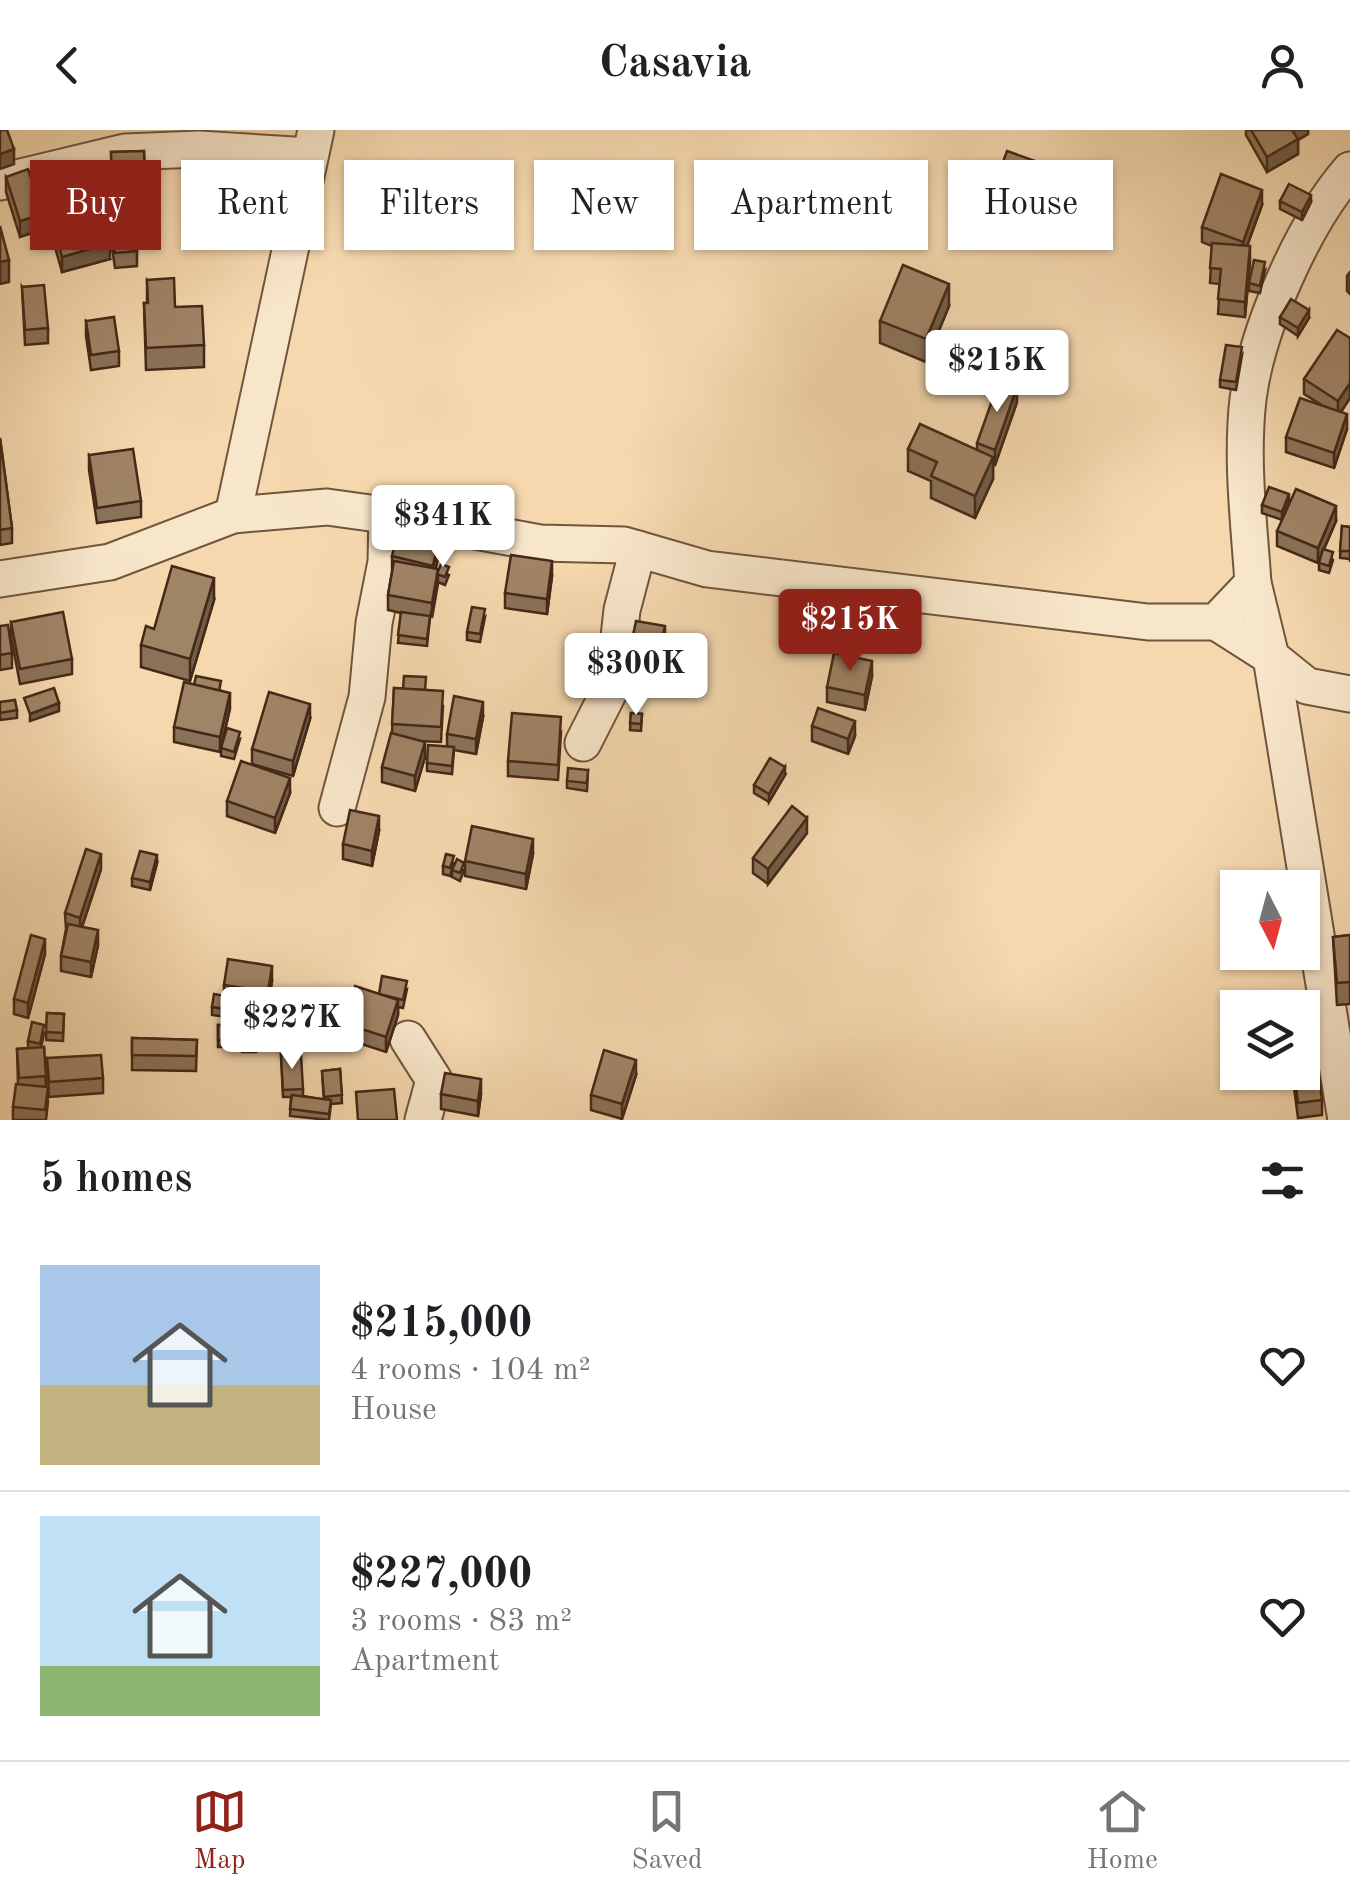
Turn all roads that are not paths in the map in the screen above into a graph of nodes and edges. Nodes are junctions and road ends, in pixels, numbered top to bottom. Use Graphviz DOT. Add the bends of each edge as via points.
graph roads {
  1 [pos="313,143"];
  2 [pos="1350,170"];
  3 [pos="0,182"];
  4 [pos="233,515"];
  5 [pos="388,516"];
  6 [pos="638,549"];
  7 [pos="0,579"];
  8 [pos="1252,584"];
  9 [pos="1216,622"];
  10 [pos="1271,658"];
  11 [pos="1350,694"];
  12 [pos="583,743"];
  13 [pos="337,808"];
  14 [pos="1340,1024"];
  15 [pos="408,1039"];
  16 [pos="423,1120"];
  17 [pos="1346,1120"];
  1 -- 3 [label="street" via="126,152"];
  1 -- 4 [label="street"];
  2 -- 8 [label="street" via="1305,236 1260,345 1248,399"];
  4 -- 5 [label="street" via="328,508"];
  4 -- 7 [label="street" via="110,562"];
  5 -- 6 [label="street" via="540,543"];
  5 -- 13 [label="street" via="367,697"];
  6 -- 9 [label="street" via="707,569 1148,622"];
  6 -- 12 [label="street" via="614,682"];
  8 -- 9 [label="street"];
  8 -- 10 [label="street"];
  9 -- 10 [label="street"];
  10 -- 11 [label="street" via="1307,686"];
  10 -- 14 [label="street"];
  14 -- 17 [label="street"];
  15 -- 16 [label="street" via="434,1080"];
}
